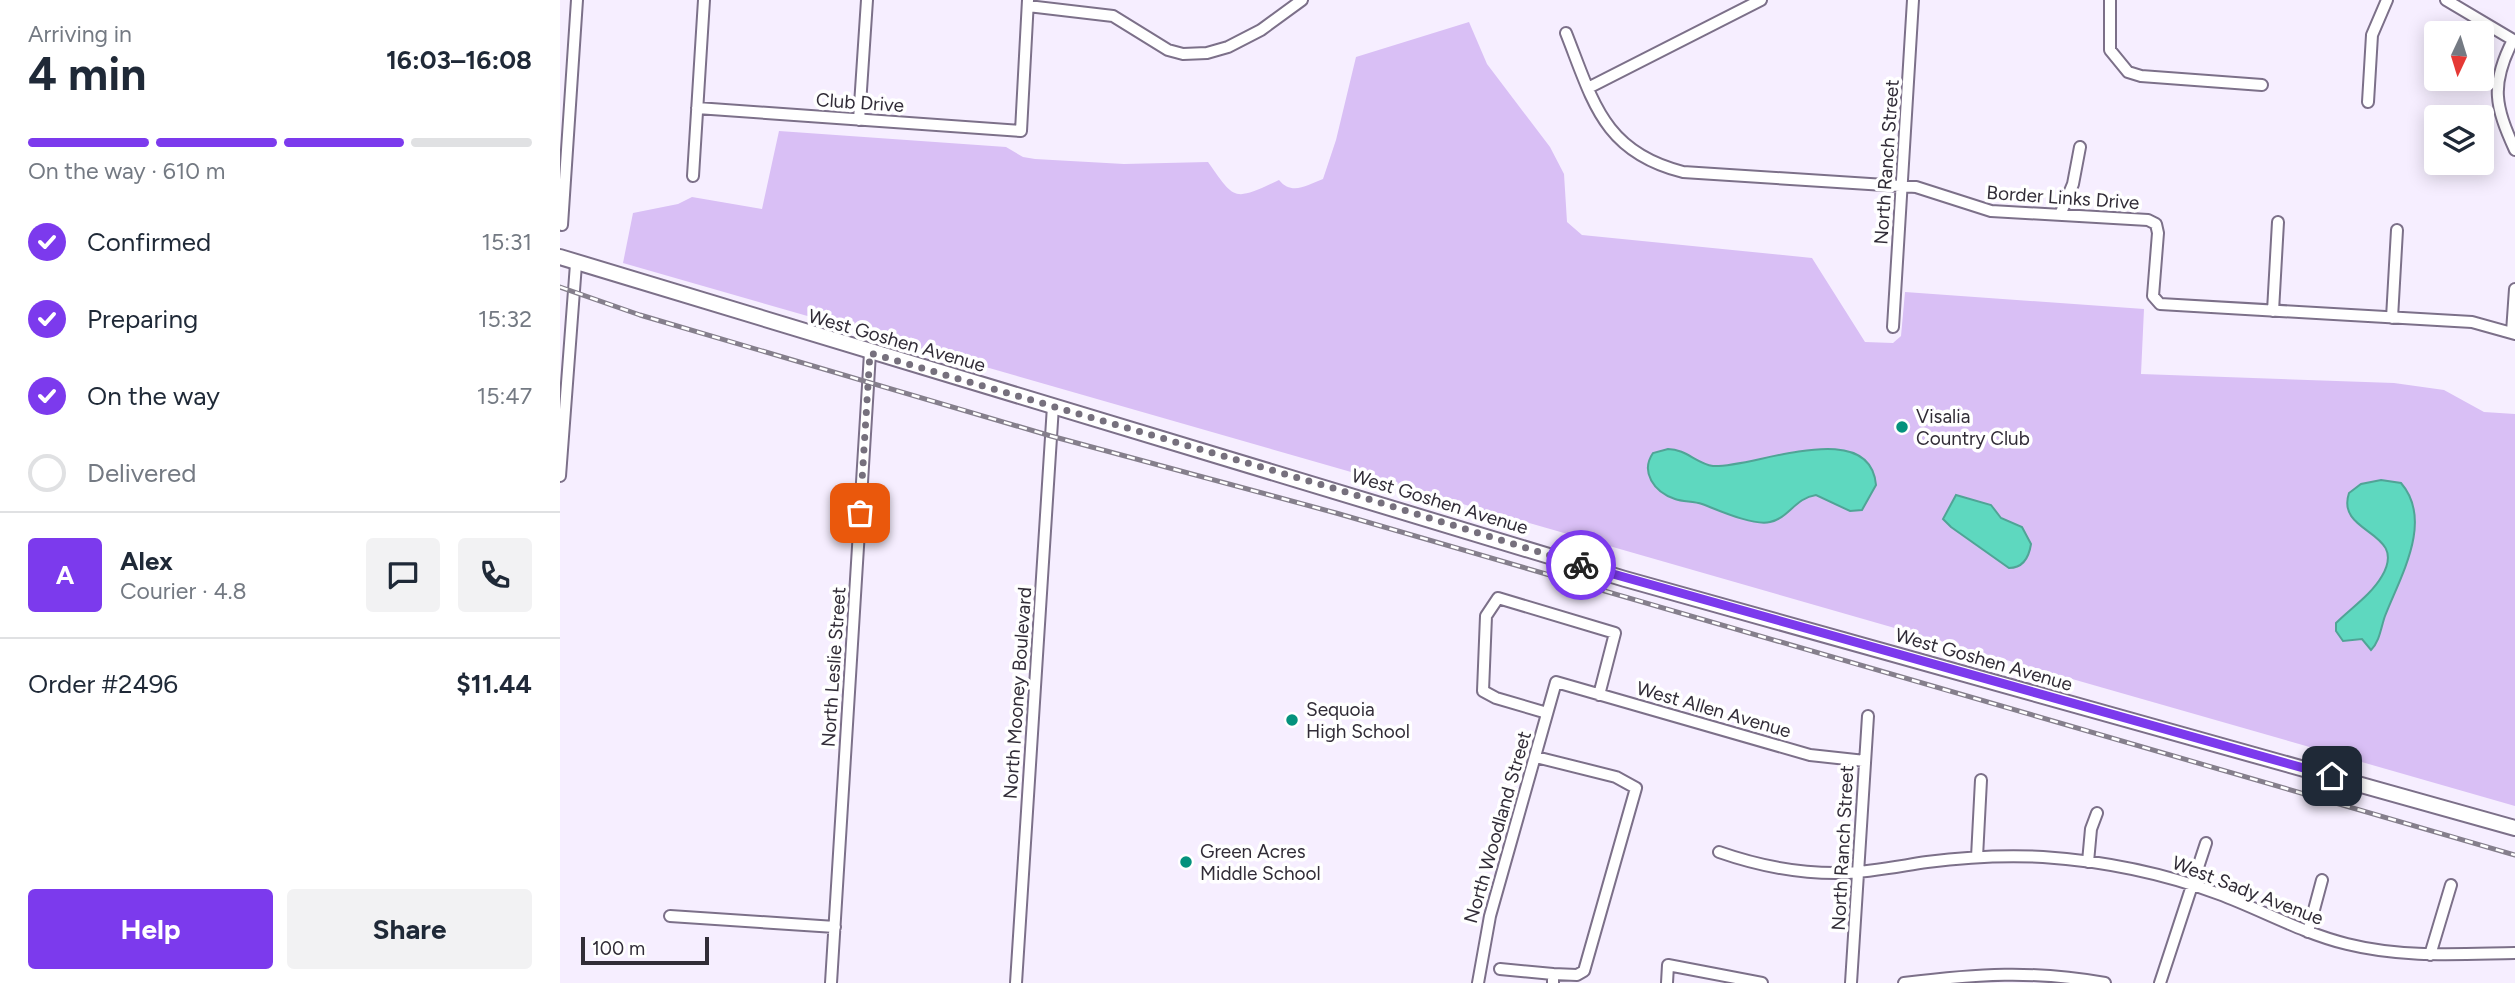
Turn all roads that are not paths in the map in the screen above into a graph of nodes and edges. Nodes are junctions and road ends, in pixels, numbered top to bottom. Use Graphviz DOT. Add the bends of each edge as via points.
graph roads {
  1 [pos="577,0"];
  2 [pos="704,0"];
  3 [pos="867,0"];
  4 [pos="1301,0"];
  5 [pos="1761,0"];
  6 [pos="1913,0"];
  7 [pos="2110,0"];
  8 [pos="2387,0"];
  9 [pos="2446,0"];
  10 [pos="1028,3"];
  11 [pos="2462,4"];
  12 [pos="1566,33"];
  13 [pos="2514,41"];
  14 [pos="2262,85"];
  15 [pos="1588,88"];
  16 [pos="2368,103"];
  17 [pos="697,108"];
  18 [pos="859,120"];
  19 [pos="2080,147"];
  20 [pos="2515,150"];
  21 [pos="693,176"];
  22 [pos="1902,186"];
  23 [pos="2060,215"];
  24 [pos="2278,222"];
  25 [pos="562,225"];
  26 [pos="2397,229"];
  27 [pos="560,257"];
  28 [pos="576,264"];
  29 [pos="2515,289"];
  30 [pos="2273,311"];
  31 [pos="2392,318"];
  32 [pos="565,322"];
  33 [pos="1893,327"];
  34 [pos="2513,333"];
  35 [pos="870,353"];
  36 [pos="1053,405"];
  37 [pos="560,476"];
  38 [pos="1556,682"];
  39 [pos="1599,695"];
  40 [pos="1547,713"];
  41 [pos="1868,716"];
  42 [pos="1536,757"];
  43 [pos="1865,761"];
  44 [pos="1982,780"];
  45 [pos="2097,813"];
  46 [pos="2515,828"];
  47 [pos="2206,843"];
  48 [pos="1719,852"];
  49 [pos="1977,857"];
  50 [pos="2088,862"];
  51 [pos="1860,872"];
  52 [pos="2322,880"];
  53 [pos="2451,885"];
  54 [pos="2193,886"];
  55 [pos="670,916"];
  56 [pos="835,927"];
  57 [pos="2308,932"];
  58 [pos="2515,953"];
  59 [pos="2430,955"];
  60 [pos="1500,969"];
  61 [pos="1553,978"];
  62 [pos="2033,979"];
  63 [pos="831,983"];
  64 [pos="1016,983"];
  65 [pos="1478,983"];
  66 [pos="1667,983"];
  67 [pos="1762,983"];
  68 [pos="1851,983"];
  69 [pos="1904,983"];
  70 [pos="2105,983"];
  71 [pos="2160,983"];
  1 -- 25 [label="street"];
  2 -- 17 [label="street"];
  3 -- 18 [label="street"];
  4 -- 10 [label="street" via="1261,30 1228,47 1195,53 1168,50 1113,16"];
  5 -- 15 [label="street"];
  6 -- 22 [label="street, North Ranch Street"];
  7 -- 14 [label="street" via="2110,50 2128,72"];
  8 -- 16 [label="street" via="2372,35"];
  9 -- 11 [label="street"];
  10 -- 18 [label="street, Club Drive" via="1021,131"];
  11 -- 13 [label="street"];
  12 -- 15 [label="street, Border Links Drive"];
  13 -- 20 [label="street" via="2497,77 2496,100"];
  15 -- 22 [label="street, Border Links Drive" via="1607,127 1640,157 1662,167"];
  17 -- 18 [label="street, Club Drive"];
  17 -- 21 [label="street"];
  19 -- 23 [label="street" via="2073,184"];
  22 -- 23 [label="street, Border Links Drive" via="1991,211"];
  22 -- 33 [label="street, North Ranch Street"];
  23 -- 30 [label="street, Border Links Drive" via="2148,220 2156,225 2153,296 2160,304"];
  24 -- 30 [label="street"];
  26 -- 31 [label="street"];
  27 -- 28 [label="main road, West Goshen Avenue"];
  28 -- 32 [label="street"];
  28 -- 35 [label="main road, West Goshen Avenue"];
  29 -- 34 [label="street"];
  30 -- 31 [label="street, Border Links Drive"];
  31 -- 34 [label="street, Border Links Drive" via="2472,322"];
  32 -- 37 [label="street"];
  35 -- 36 [label="main road, West Goshen Avenue"];
  35 -- 56 [label="street, North Leslie Street"];
  36 -- 46 [label="main road, West Goshen Avenue" via="1625,579"];
  36 -- 64 [label="street, North Mooney Boulevard"];
  38 -- 39 [label="street, West Allen Avenue"];
  38 -- 40 [label="street, North Woodland Street"];
  39 -- 40 [label="street" via="1615,633 1498,598 1486,615 1483,691"];
  39 -- 43 [label="street, West Allen Avenue" via="1810,755"];
  40 -- 42 [label="street, North Woodland Street"];
  41 -- 43 [label="street, North Ranch Street"];
  42 -- 61 [label="street" via="1616,778 1636,788 1584,971"];
  42 -- 65 [label="street, North Woodland Street" via="1490,916"];
  43 -- 51 [label="street, North Ranch Street"];
  44 -- 49 [label="street"];
  45 -- 50 [label="street"];
  47 -- 54 [label="street"];
  48 -- 51 [label="street, West Sady Avenue" via="1779,868"];
  49 -- 50 [label="street, West Sady Avenue"];
  49 -- 51 [label="street, West Sady Avenue"];
  50 -- 54 [label="street, West Sady Avenue" via="2149,872"];
  51 -- 68 [label="street, North Ranch Street"];
  52 -- 57 [label="street"];
  53 -- 59 [label="street"];
  54 -- 57 [label="street, West Sady Avenue"];
  54 -- 71 [label="street"];
  55 -- 56 [label="street"];
  56 -- 63 [label="street, North Leslie Street"];
  57 -- 59 [label="street, West Sady Avenue" via="2370,949"];
  58 -- 59 [label="street, West Sady Avenue"];
  60 -- 61 [label="street"];
  62 -- 69 [label="street" via="1984,973"];
  62 -- 70 [label="street"];
  66 -- 67 [label="street" via="1668,965"];
}
